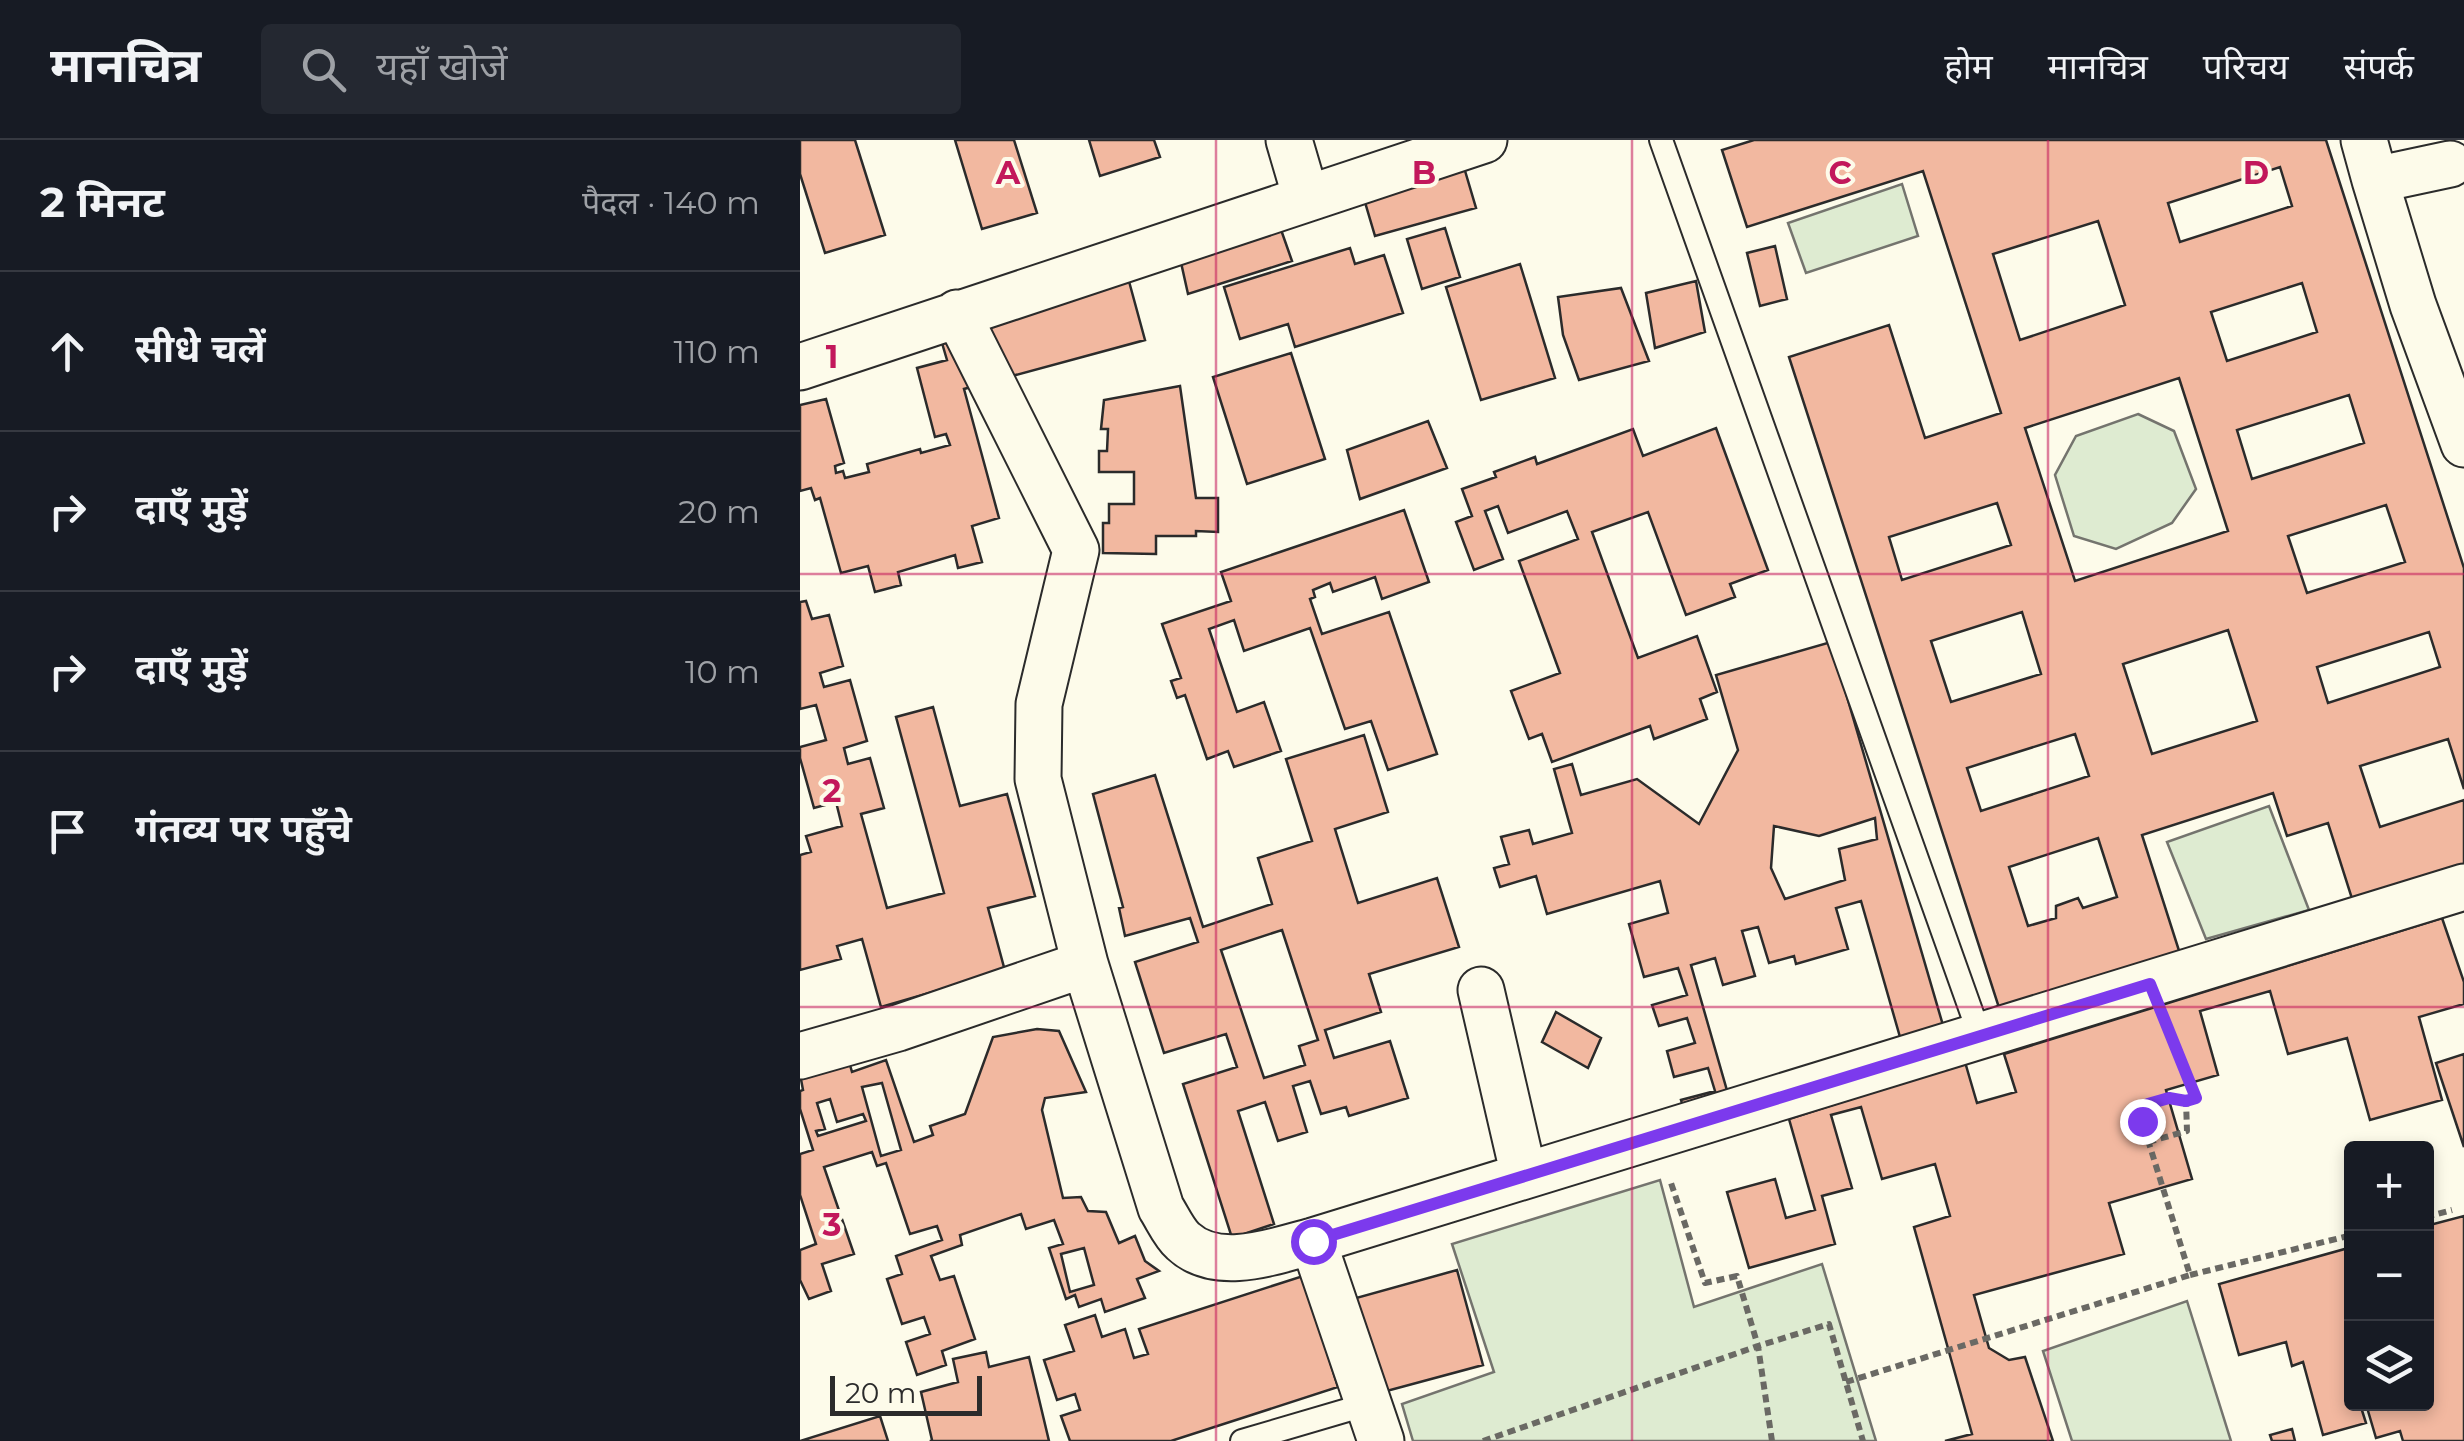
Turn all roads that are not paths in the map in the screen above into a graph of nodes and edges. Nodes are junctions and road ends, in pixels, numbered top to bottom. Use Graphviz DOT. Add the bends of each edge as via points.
graph roads {
  1 [pos="1289,140"];
  2 [pos="1484,140"];
  3 [pos="1660,140"];
  4 [pos="2370,160"];
  5 [pos="2453,166"];
  6 [pos="1306,198"];
  7 [pos="957,313"];
  8 [pos="800,367"];
  9 [pos="2464,444"];
  10 [pos="2464,887"];
  11 [pos="1085,964"];
  12 [pos="1481,990"];
  13 [pos="1980,1036"];
  14 [pos="800,1056"];
  15 [pos="1524,1176"];
  16 [pos="1313,1241"];
  17 [pos="1375,1422"];
  18 [pos="1242,1441"];
  1 -- 6 [label="street"];
  2 -- 6 [label="street"];
  3 -- 13 [label="lane"];
  4 -- 5 [label="street"];
  4 -- 9 [label="street"];
  6 -- 7 [label="street"];
  7 -- 8 [label="street"];
  7 -- 11 [label="street" via="1076,550 1039,704 1038,779"];
  10 -- 13 [label="street"];
  11 -- 14 [label="street"];
  11 -- 16 [label="street" via="1160,1208 1185,1243 1219,1257 1247,1258"];
  12 -- 15 [label="street"];
  13 -- 15 [label="street"];
  15 -- 16 [label="street"];
  16 -- 17 [label="street"];
  17 -- 18 [label="lane"];
}
